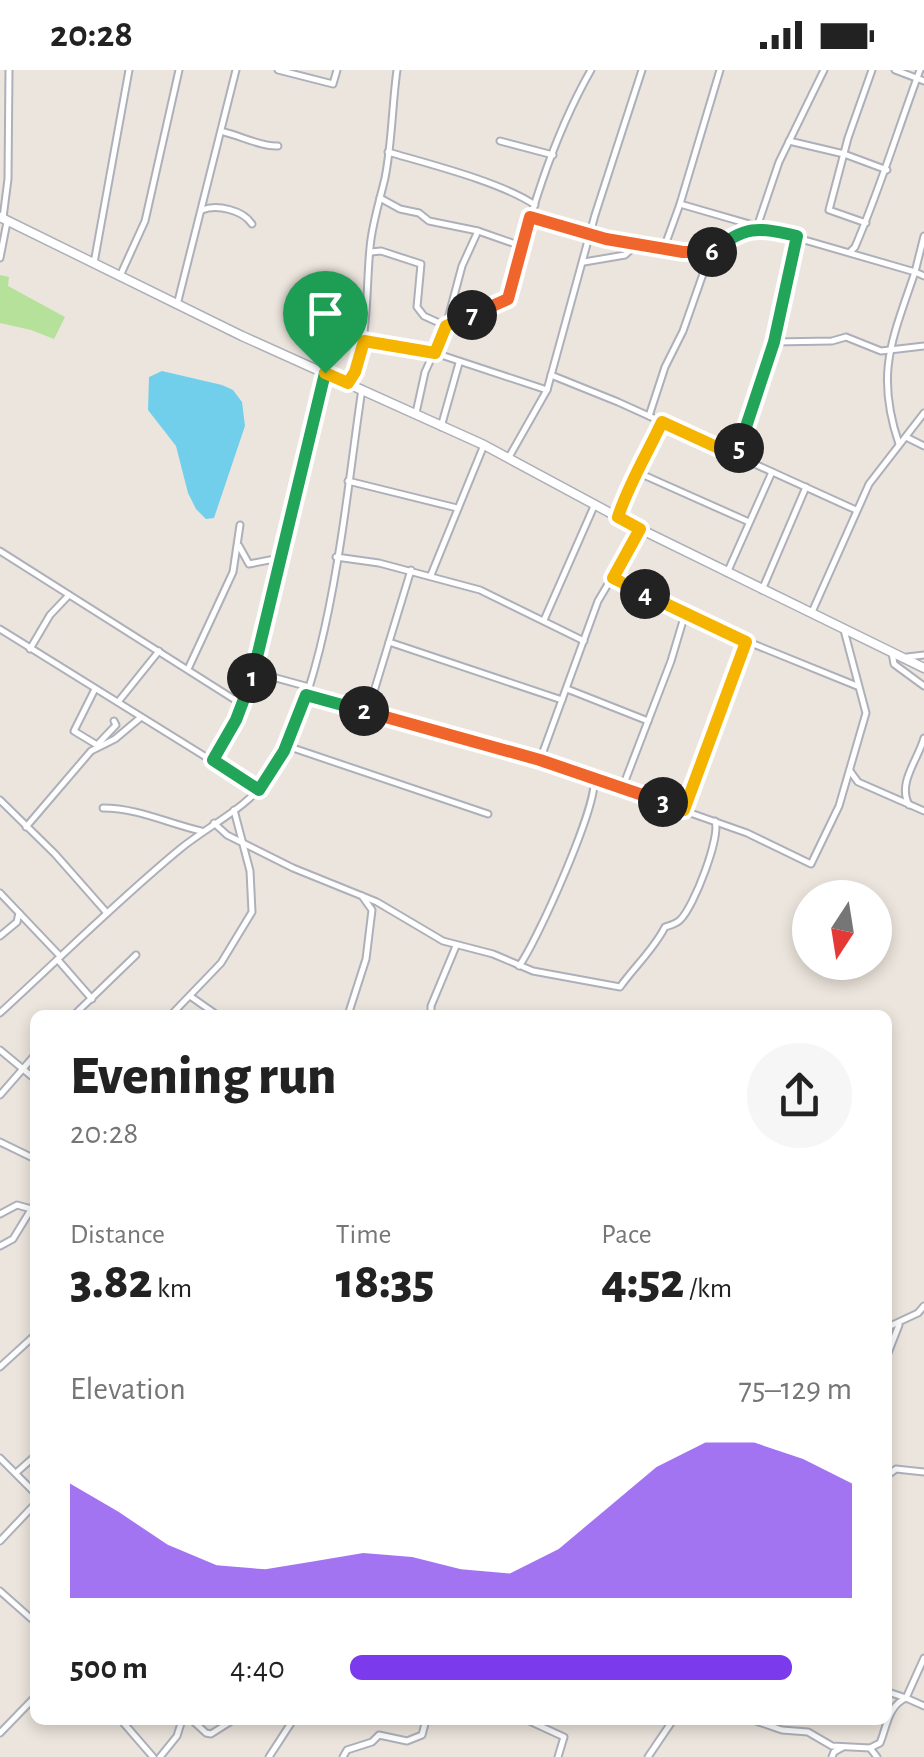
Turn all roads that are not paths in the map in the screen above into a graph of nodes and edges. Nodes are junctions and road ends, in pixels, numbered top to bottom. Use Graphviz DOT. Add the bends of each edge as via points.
graph roads {
  1 [pos="10,70"];
  2 [pos="129,70"];
  3 [pos="179,70"];
  4 [pos="236,70"];
  5 [pos="278,70"];
  6 [pos="337,70"];
  7 [pos="398,70"];
  8 [pos="591,70"];
  9 [pos="642,70"];
  10 [pos="720,70"];
  11 [pos="824,70"];
  12 [pos="872,70"];
  13 [pos="895,70"];
  14 [pos="920,70"];
  15 [pos="921,80"];
  16 [pos="222,132"];
  17 [pos="788,141"];
  18 [pos="500,142"];
  19 [pos="278,146"];
  20 [pos="386,152"];
  21 [pos="844,154"];
  22 [pos="553,155"];
  23 [pos="887,170"];
  24 [pos="380,198"];
  25 [pos="680,204"];
  26 [pos="535,205"];
  27 [pos="202,210"];
  28 [pos="530,217"];
  29 [pos="4,218"];
  30 [pos="866,223"];
  31 [pos="252,224"];
  32 [pos="757,227"];
  33 [pos="478,231"];
  34 [pos="590,234"];
  35 [pos="797,236"];
  36 [pos="924,236"];
  37 [pos="638,243"];
  38 [pos="522,246"];
  39 [pos="923,246"];
  40 [pos="664,248"];
  41 [pos="371,252"];
  42 [pos="848,253"];
  43 [pos="710,254"];
  44 [pos="0,258"];
  45 [pos="584,262"];
  46 [pos="94,263"];
  47 [pos="916,272"];
  48 [pos="120,276"];
  49 [pos="924,276"];
  50 [pos="176,305"];
  51 [pos="446,326"];
  52 [pos="364,341"];
  53 [pos="774,342"];
  54 [pos="924,346"];
  55 [pos="891,350"];
  56 [pos="435,353"];
  57 [pos="459,363"];
  58 [pos="325,373"];
  59 [pos="551,375"];
  60 [pos="348,383"];
  61 [pos="362,389"];
  62 [pos="547,390"];
  63 [pos="924,413"];
  64 [pos="415,416"];
  65 [pos="649,416"];
  66 [pos="662,422"];
  67 [pos="441,427"];
  68 [pos="906,437"];
  69 [pos="899,444"];
  70 [pos="484,445"];
  71 [pos="924,446"];
  72 [pos="736,456"];
  73 [pos="509,458"];
  74 [pos="772,472"];
  75 [pos="639,473"];
  76 [pos="348,481"];
  77 [pos="806,487"];
  78 [pos="595,504"];
  79 [pos="457,508"];
  80 [pos="856,510"];
  81 [pos="618,517"];
  82 [pos="749,522"];
  83 [pos="240,525"];
  84 [pos="640,529"];
  85 [pos="238,542"];
  86 [pos="0,551"];
  87 [pos="336,557"];
  88 [pos="280,558"];
  89 [pos="250,564"];
  90 [pos="411,570"];
  91 [pos="233,572"];
  92 [pos="726,573"];
  93 [pos="431,575"];
  94 [pos="613,578"];
  95 [pos="762,591"];
  96 [pos="69,595"];
  97 [pos="685,614"];
  98 [pos="811,615"];
  99 [pos="544,620"];
  100 [pos="0,630"];
  101 [pos="844,630"];
  102 [pos="584,641"];
  103 [pos="389,642"];
  104 [pos="746,642"];
  105 [pos="30,649"];
  106 [pos="159,651"];
  107 [pos="892,653"];
  108 [pos="924,655"];
  109 [pos="904,658"];
  110 [pos="924,668"];
  111 [pos="188,669"];
  112 [pos="254,672"];
  113 [pos="857,686"];
  114 [pos="924,686"];
  115 [pos="309,687"];
  116 [pos="96,689"];
  117 [pos="566,689"];
  118 [pos="306,695"];
  119 [pos="562,700"];
  120 [pos="118,702"];
  121 [pos="243,704"];
  122 [pos="368,712"];
  123 [pos="140,718"];
  124 [pos="648,721"];
  125 [pos="114,722"];
  126 [pos="924,738"];
  127 [pos="286,746"];
  128 [pos="213,760"];
  129 [pos="540,760"];
  130 [pos="850,771"];
  131 [pos="594,779"];
  132 [pos="620,788"];
  133 [pos="259,790"];
  134 [pos="0,800"];
  135 [pos="909,806"];
  136 [pos="103,808"];
  137 [pos="234,810"];
  138 [pos="684,810"];
  139 [pos="924,811"];
  140 [pos="488,814"];
  141 [pos="715,821"];
  142 [pos="214,823"];
  143 [pos="26,827"];
  144 [pos="202,832"];
  145 [pos="240,840"];
  146 [pos="0,893"];
  147 [pos="360,894"];
  148 [pos="19,913"];
  149 [pos="107,914"];
  150 [pos="26,921"];
  151 [pos="17,922"];
  152 [pos="0,936"];
  153 [pos="456,946"];
  154 [pos="136,954"];
  155 [pos="528,954"];
  156 [pos="59,958"];
  157 [pos="519,966"];
  158 [pos="533,971"];
  159 [pos="190,996"];
  160 [pos="92,999"];
  161 [pos="80,1010"];
  162 [pos="177,1010"];
  163 [pos="210,1010"];
  164 [pos="350,1010"];
  165 [pos="431,1010"];
  166 [pos="0,1013"];
  167 [pos="0,1050"];
  168 [pos="30,1061"];
  169 [pos="24,1068"];
  170 [pos="30,1073"];
  171 [pos="0,1095"];
  172 [pos="0,1142"];
  173 [pos="30,1157"];
  174 [pos="30,1207"];
  175 [pos="30,1213"];
  176 [pos="0,1214"];
  177 [pos="0,1246"];
  178 [pos="924,1306"];
  179 [pos="921,1314"];
  180 [pos="900,1322"];
  181 [pos="892,1325"];
  182 [pos="30,1340"];
  183 [pos="892,1343"];
  184 [pos="0,1367"];
  185 [pos="0,1458"];
  186 [pos="30,1461"];
  187 [pos="892,1472"];
  188 [pos="924,1472"];
  189 [pos="16,1474"];
  190 [pos="30,1488"];
  191 [pos="30,1509"];
  192 [pos="0,1541"];
  193 [pos="0,1590"];
  194 [pos="30,1617"];
  195 [pos="924,1658"];
  196 [pos="892,1693"];
  197 [pos="906,1698"];
  198 [pos="30,1702"];
  199 [pos="924,1706"];
  200 [pos="892,1708"];
  201 [pos="126,1725"];
  202 [pos="180,1725"];
  203 [pos="197,1725"];
  204 [pos="226,1725"];
  205 [pos="290,1725"];
  206 [pos="425,1725"];
  207 [pos="538,1725"];
  208 [pos="670,1725"];
  209 [pos="774,1725"];
  210 [pos="886,1725"];
  211 [pos="0,1733"];
  212 [pos="846,1746"];
  213 [pos="870,1748"];
  214 [pos="157,1757"];
  215 [pos="268,1757"];
  216 [pos="344,1757"];
  217 [pos="558,1757"];
  218 [pos="648,1757"];
  219 [pos="832,1757"];
  220 [pos="877,1757"];
  1 -- 29 [label="street"];
  2 -- 46 [label="street"];
  3 -- 48 [label="street" via="145,221"];
  4 -- 16 [label="street"];
  5 -- 6 [label="street" via="333,84"];
  7 -- 20 [label="street"];
  8 -- 22 [label="street"];
  9 -- 34 [label="street"];
  10 -- 25 [label="street"];
  11 -- 17 [label="street"];
  12 -- 21 [label="street"];
  13 -- 15 [label="street"];
  14 -- 15 [label="street"];
  15 -- 23 [label="street" via="899,123"];
  16 -- 19 [label="street"];
  16 -- 27 [label="street"];
  17 -- 21 [label="street"];
  17 -- 32 [label="street"];
  18 -- 22 [label="street"];
  20 -- 24 [label="street"];
  20 -- 26 [label="street"];
  21 -- 23 [label="street"];
  21 -- 30 [label="street" via="829,210"];
  22 -- 26 [label="street"];
  23 -- 30 [label="street"];
  24 -- 33 [label="street" via="434,223"];
  24 -- 41 [label="street"];
  25 -- 32 [label="street"];
  25 -- 40 [label="street"];
  26 -- 28 [label="street"];
  27 -- 31 [label="street" via="236,212"];
  27 -- 50 [label="street"];
  28 -- 34 [label="street"];
  28 -- 38 [label="street"];
  29 -- 44 [label="street"];
  29 -- 46 [label="street"];
  30 -- 42 [label="street"];
  32 -- 35 [label="street"];
  32 -- 43 [label="street"];
  33 -- 38 [label="street"];
  33 -- 51 [label="street"];
  34 -- 37 [label="street"];
  34 -- 45 [label="street"];
  35 -- 42 [label="street"];
  35 -- 53 [label="street"];
  36 -- 39 [label="street"];
  37 -- 40 [label="street"];
  37 -- 45 [label="street" via="625,256"];
  38 -- 51 [label="street" via="508,299"];
  39 -- 47 [label="street"];
  40 -- 43 [label="street"];
  41 -- 51 [label="street" via="421,264 418,307"];
  41 -- 52 [label="street"];
  42 -- 47 [label="street"];
  43 -- 65 [label="street"];
  45 -- 59 [label="street"];
  46 -- 48 [label="street"];
  47 -- 49 [label="street"];
  47 -- 55 [label="street"];
  48 -- 50 [label="street"];
  50 -- 58 [label="street"];
  51 -- 56 [label="street"];
  52 -- 56 [label="street"];
  52 -- 60 [label="street"];
  53 -- 55 [label="street" via="846,337"];
  53 -- 72 [label="street"];
  54 -- 55 [label="street"];
  55 -- 69 [label="street" via="887,407"];
  56 -- 57 [label="street"];
  56 -- 64 [label="street"];
  57 -- 62 [label="street"];
  57 -- 67 [label="street"];
  58 -- 60 [label="street"];
  58 -- 88 [label="street"];
  59 -- 62 [label="street"];
  59 -- 65 [label="street"];
  60 -- 61 [label="street"];
  61 -- 64 [label="street"];
  61 -- 76 [label="street"];
  62 -- 73 [label="street"];
  63 -- 68 [label="street"];
  64 -- 67 [label="street"];
  65 -- 66 [label="street"];
  66 -- 72 [label="street"];
  66 -- 75 [label="street"];
  67 -- 70 [label="street"];
  68 -- 69 [label="street"];
  68 -- 71 [label="street"];
  69 -- 80 [label="street"];
  70 -- 73 [label="street"];
  70 -- 79 [label="street"];
  72 -- 74 [label="street"];
  73 -- 78 [label="street"];
  74 -- 77 [label="street"];
  74 -- 82 [label="street"];
  75 -- 81 [label="street"];
  75 -- 82 [label="street"];
  76 -- 79 [label="street"];
  76 -- 87 [label="street"];
  77 -- 80 [label="street"];
  77 -- 95 [label="street"];
  78 -- 81 [label="street"];
  78 -- 99 [label="street"];
  79 -- 93 [label="street"];
  80 -- 98 [label="street"];
  81 -- 84 [label="street"];
  82 -- 92 [label="street"];
  83 -- 85 [label="street"];
  84 -- 92 [label="street"];
  84 -- 94 [label="street"];
  85 -- 89 [label="street"];
  85 -- 91 [label="street"];
  86 -- 96 [label="street"];
  87 -- 90 [label="street"];
  87 -- 115 [label="street"];
  88 -- 89 [label="street"];
  88 -- 112 [label="street"];
  89 -- 91 [label="street"];
  90 -- 93 [label="street"];
  90 -- 103 [label="street"];
  91 -- 111 [label="street"];
  92 -- 95 [label="street"];
  93 -- 99 [label="street" via="500,597"];
  94 -- 97 [label="street"];
  94 -- 102 [label="street"];
  95 -- 98 [label="street"];
  96 -- 105 [label="street"];
  96 -- 106 [label="street"];
  97 -- 104 [label="street"];
  97 -- 124 [label="street"];
  98 -- 101 [label="street"];
  99 -- 102 [label="street"];
  100 -- 105 [label="street"];
  101 -- 107 [label="street"];
  101 -- 113 [label="street"];
  102 -- 117 [label="street"];
  103 -- 119 [label="street"];
  103 -- 122 [label="street"];
  104 -- 113 [label="street"];
  104 -- 138 [label="street"];
  105 -- 116 [label="street"];
  106 -- 111 [label="street"];
  106 -- 120 [label="street"];
  107 -- 109 [label="street"];
  107 -- 114 [label="street" via="894,664"];
  108 -- 109 [label="street"];
  109 -- 110 [label="street"];
  111 -- 121 [label="street"];
  112 -- 115 [label="street"];
  112 -- 121 [label="street"];
  113 -- 130 [label="street" via="866,713"];
  115 -- 118 [label="street"];
  116 -- 120 [label="street"];
  116 -- 125 [label="street" via="74,731 97,745"];
  117 -- 119 [label="street"];
  117 -- 124 [label="street"];
  118 -- 122 [label="street"];
  118 -- 127 [label="street"];
  119 -- 129 [label="street"];
  120 -- 123 [label="street"];
  121 -- 128 [label="street"];
  122 -- 129 [label="street"];
  123 -- 128 [label="street"];
  123 -- 143 [label="street" via="91,751"];
  124 -- 132 [label="street"];
  126 -- 135 [label="street" via="907,778"];
  127 -- 133 [label="street"];
  127 -- 140 [label="street"];
  128 -- 133 [label="street"];
  129 -- 131 [label="street"];
  130 -- 135 [label="street" via="858,782"];
  130 -- 141 [label="street" via="811,864"];
  131 -- 132 [label="street"];
  131 -- 155 [label="street" via="579,837"];
  132 -- 138 [label="street"];
  133 -- 137 [label="street"];
  134 -- 143 [label="street"];
  135 -- 139 [label="street"];
  136 -- 144 [label="street"];
  137 -- 142 [label="street"];
  137 -- 145 [label="street"];
  138 -- 141 [label="street"];
  141 -- 158 [label="street" via="718,836 689,907 620,987"];
  142 -- 144 [label="street"];
  142 -- 145 [label="street"];
  143 -- 149 [label="street"];
  144 -- 149 [label="street"];
  145 -- 147 [label="street"];
  145 -- 159 [label="street" via="252,911"];
  146 -- 148 [label="street"];
  147 -- 153 [label="street"];
  147 -- 164 [label="street" via="372,910"];
  148 -- 150 [label="street"];
  148 -- 151 [label="street"];
  149 -- 156 [label="street"];
  150 -- 151 [label="street"];
  150 -- 156 [label="street"];
  151 -- 152 [label="street"];
  153 -- 157 [label="street"];
  153 -- 165 [label="street"];
  154 -- 160 [label="street"];
  155 -- 157 [label="street"];
  155 -- 158 [label="street"];
  156 -- 160 [label="street"];
  156 -- 166 [label="street"];
  157 -- 158 [label="street"];
  159 -- 162 [label="street"];
  159 -- 163 [label="street"];
  160 -- 161 [label="street"];
  167 -- 169 [label="street"];
  168 -- 169 [label="street"];
  169 -- 170 [label="street"];
  169 -- 171 [label="street"];
  172 -- 173 [label="street"];
  174 -- 176 [label="street"];
  175 -- 177 [label="street"];
  178 -- 179 [label="street"];
  179 -- 180 [label="street"];
  180 -- 181 [label="street"];
  180 -- 183 [label="street"];
  182 -- 184 [label="street"];
  185 -- 189 [label="street"];
  186 -- 189 [label="street"];
  187 -- 188 [label="street"];
  189 -- 190 [label="street"];
  191 -- 192 [label="street"];
  193 -- 194 [label="street"];
  195 -- 197 [label="street"];
  196 -- 197 [label="street"];
  197 -- 199 [label="street"];
  197 -- 200 [label="street"];
  198 -- 211 [label="street"];
  201 -- 214 [label="street"];
  202 -- 214 [label="street"];
  203 -- 204 [label="street" via="212,1734"];
  205 -- 215 [label="street"];
  206 -- 216 [label="street" via="422,1735 379,1735"];
  207 -- 217 [label="street" via="564,1737"];
  208 -- 218 [label="street"];
  209 -- 212 [label="street"];
  210 -- 213 [label="street" via="880,1743"];
  212 -- 213 [label="street"];
  212 -- 219 [label="street"];
  213 -- 220 [label="street"];
}
